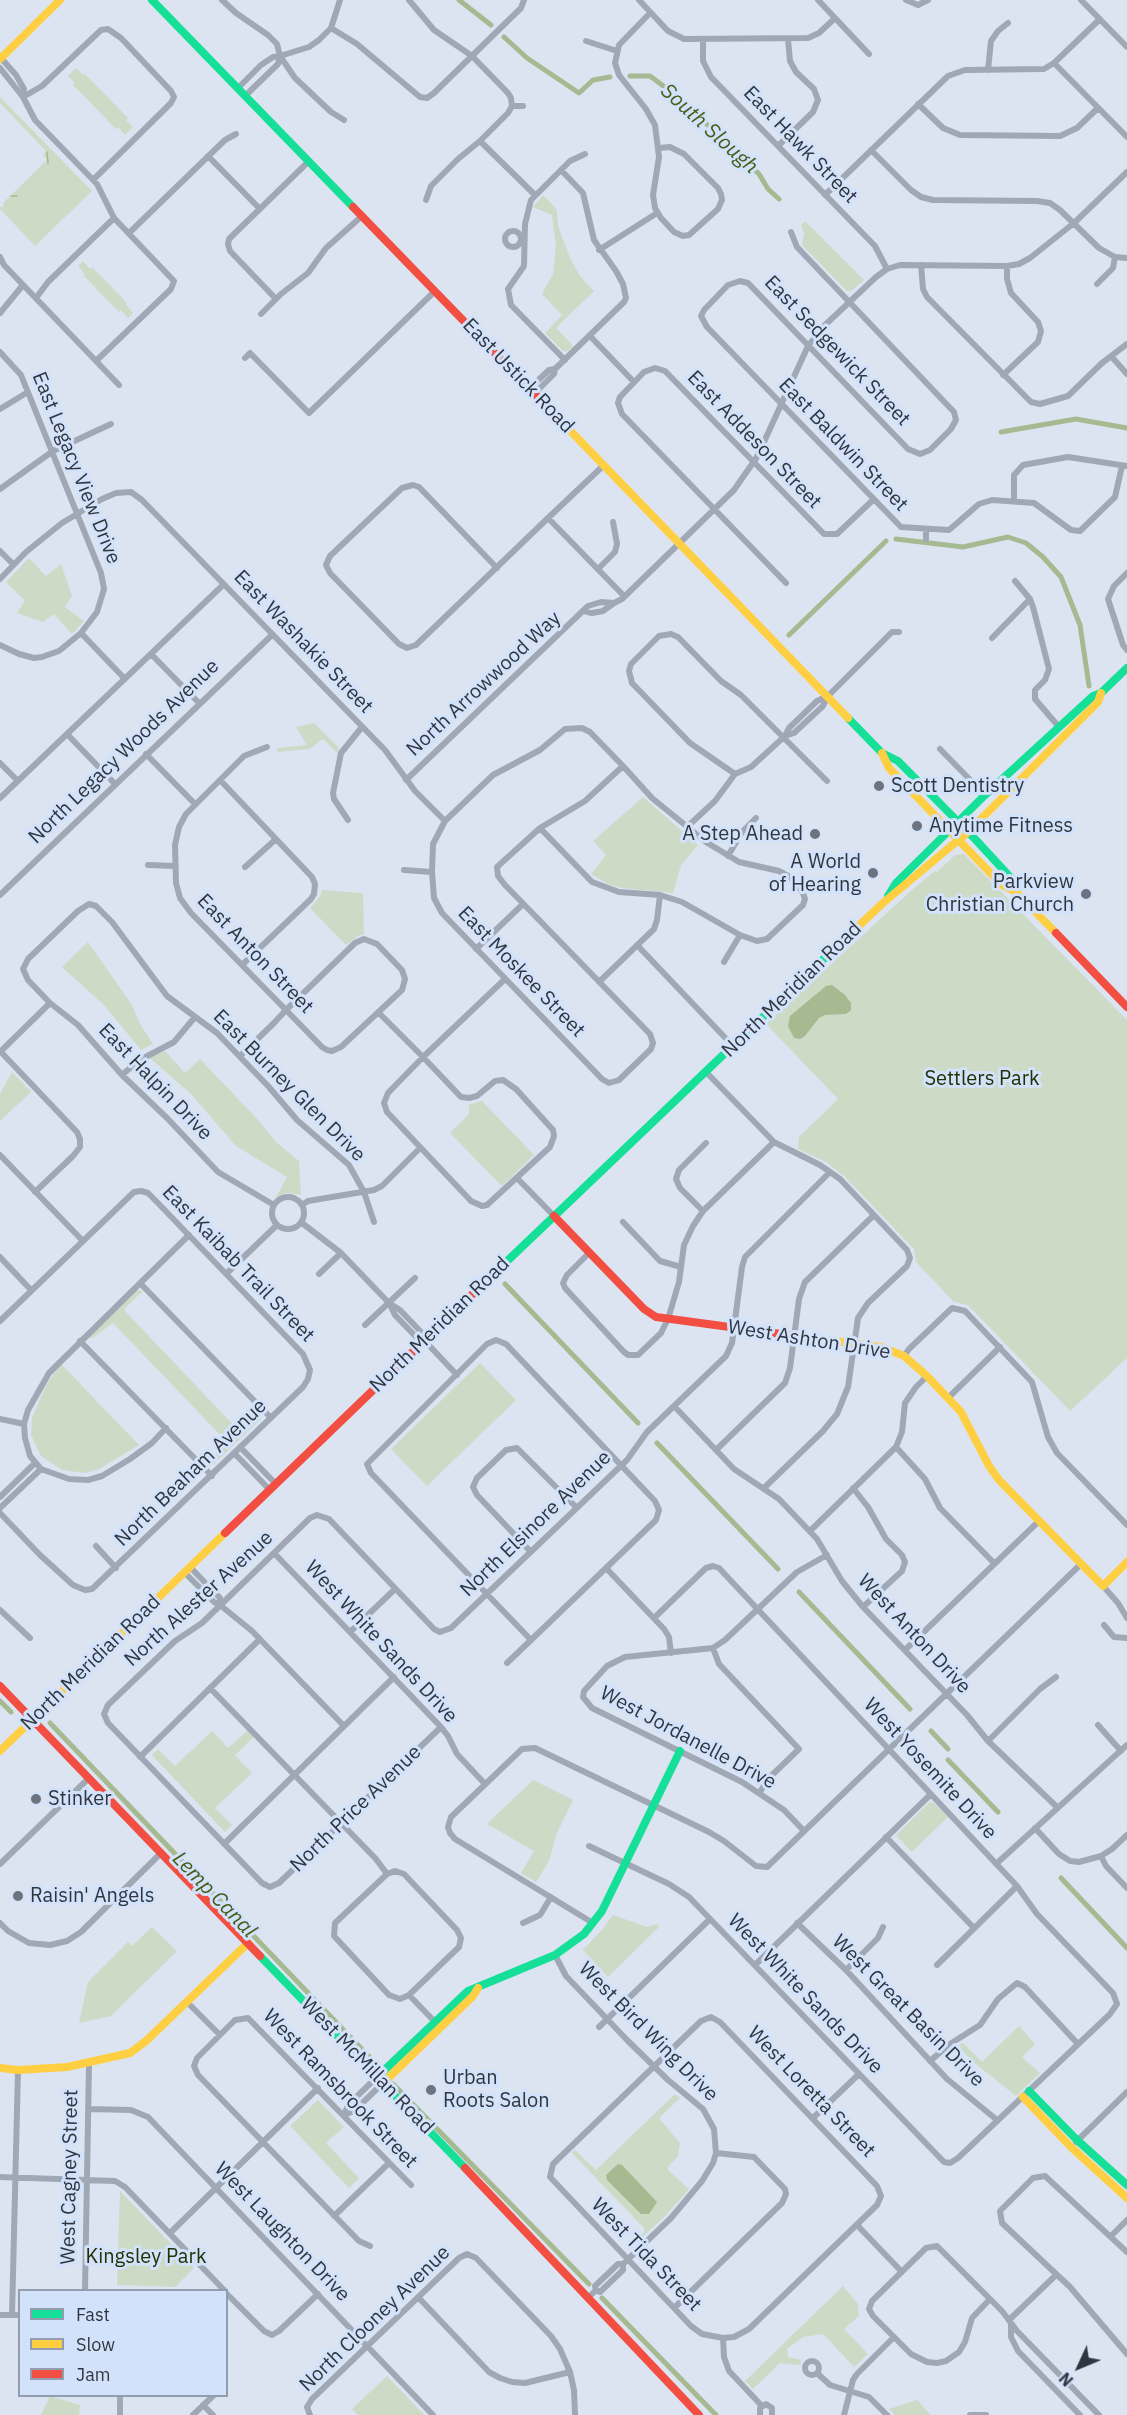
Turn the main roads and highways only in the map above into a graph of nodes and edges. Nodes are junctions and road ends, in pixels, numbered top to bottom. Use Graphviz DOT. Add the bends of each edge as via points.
graph roads {
  1 [pos="60,0"];
  2 [pos="152,0"];
  3 [pos="0,59"];
  4 [pos="1127,668"];
  5 [pos="1078,716"];
  6 [pos="882,753"];
  7 [pos="958,823"];
  8 [pos="950,831"];
  9 [pos="968,832"];
  10 [pos="958,840"];
  11 [pos="1016,892"];
  12 [pos="883,903"];
  13 [pos="1127,1007"];
  14 [pos="554,1216"];
  15 [pos="1127,1562"];
  16 [pos="0,1686"];
  17 [pos="32,1720"];
  18 [pos="0,1750"];
  19 [pos="680,1751"];
  20 [pos="248,1943"];
  21 [pos="0,2068"];
  22 [pos="380,2080"];
  23 [pos="1026,2094"];
  24 [pos="1074,2143"];
  25 [pos="1127,2185"];
  26 [pos="1127,2198"];
  27 [pos="699,2415"];
  1 -- 3 [label="main road"];
  2 -- 6 [label="main road, East Ustick Road"];
  4 -- 5 [label="main road, North Meridian Road" via="1093,696"];
  5 -- 7 [label="main road, North Meridian Road" via="1059,727"];
  5 -- 9 [label="main road, North Meridian Road"];
  6 -- 7 [label="main road, East Ustick Road" via="898,761"];
  6 -- 8 [label="main road, East Ustick Road" via="889,768"];
  7 -- 8 [label="main road, North Meridian Road"];
  7 -- 9 [label="main road, East Ustick Road"];
  8 -- 10 [label="main road, East Ustick Road"];
  8 -- 12 [label="main road, North Meridian Road" via="896,883"];
  9 -- 10 [label="main road, North Meridian Road"];
  9 -- 11 [label="main road, East Ustick Road" via="1010,878"];
  10 -- 11 [label="main road, East Ustick Road" via="1002,885"];
  10 -- 12 [label="main road, North Meridian Road"];
  11 -- 13 [label="main road"];
  12 -- 14 [label="main road, North Meridian Road"];
  14 -- 15 [label="main road, West Ashton Drive" via="644,1310 656,1317 881,1347 904,1356 961,1412 994,1473 1102,1586"];
  14 -- 17 [label="main road, North Meridian Road"];
  16 -- 17 [label="main road, West McMillan Road"];
  17 -- 18 [label="main road, North Meridian Road"];
  17 -- 20 [label="main road, West McMillan Road"];
  19 -- 22 [label="main road" via="594,1923 555,1955 468,1991"];
  20 -- 21 [label="main road" via="130,2053 89,2064"];
  20 -- 22 [label="main road, West McMillan Road"];
  22 -- 27 [label="main road, West McMillan Road"];
  23 -- 24 [label="main road"];
  24 -- 25 [label="main road"];
  24 -- 26 [label="main road"];
}
